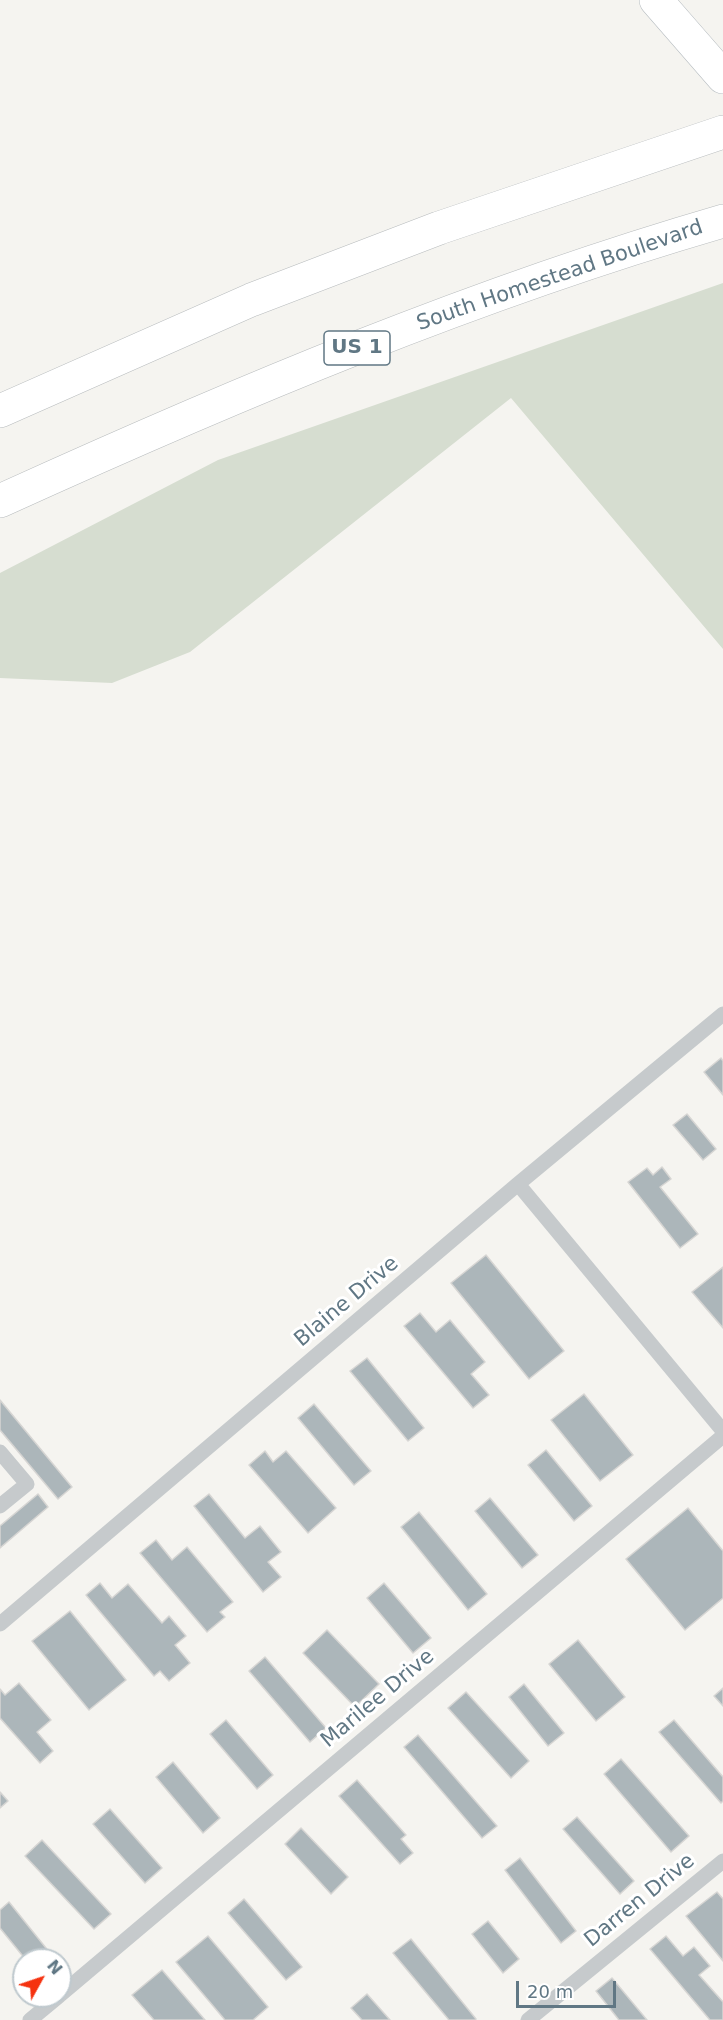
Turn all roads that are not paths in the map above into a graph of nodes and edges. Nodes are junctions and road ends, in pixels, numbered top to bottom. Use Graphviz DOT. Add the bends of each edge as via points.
graph roads {
  1 [pos="656,0"];
  2 [pos="723,77"];
  3 [pos="723,132"];
  4 [pos="723,221"];
  5 [pos="0,411"];
  6 [pos="0,501"];
  7 [pos="723,1014"];
  8 [pos="518,1185"];
  9 [pos="723,1431"];
  10 [pos="723,1436"];
  11 [pos="0,1452"];
  12 [pos="0,1506"];
  13 [pos="0,1624"];
  14 [pos="723,1861"];
  15 [pos="72,1985"];
  16 [pos="44,2008"];
  17 [pos="30,2020"];
  18 [pos="528,2020"];
  1 -- 2 [label="main road"];
  3 -- 5 [label="main road" via="439,228 251,300"];
  4 -- 6 [label="main road, South Homestead Boulevard / US 1" via="507,292 307,367"];
  7 -- 8 [label="lane, Blaine Drive"];
  8 -- 9 [label="lane"];
  8 -- 13 [label="lane, Blaine Drive"];
  10 -- 15 [label="lane, Marilee Drive"];
  11 -- 12 [label="lane" via="27,1484"];
  14 -- 18 [label="lane, Darren Drive"];
  16 -- 17 [label="lane, Marilee Drive"];
}
